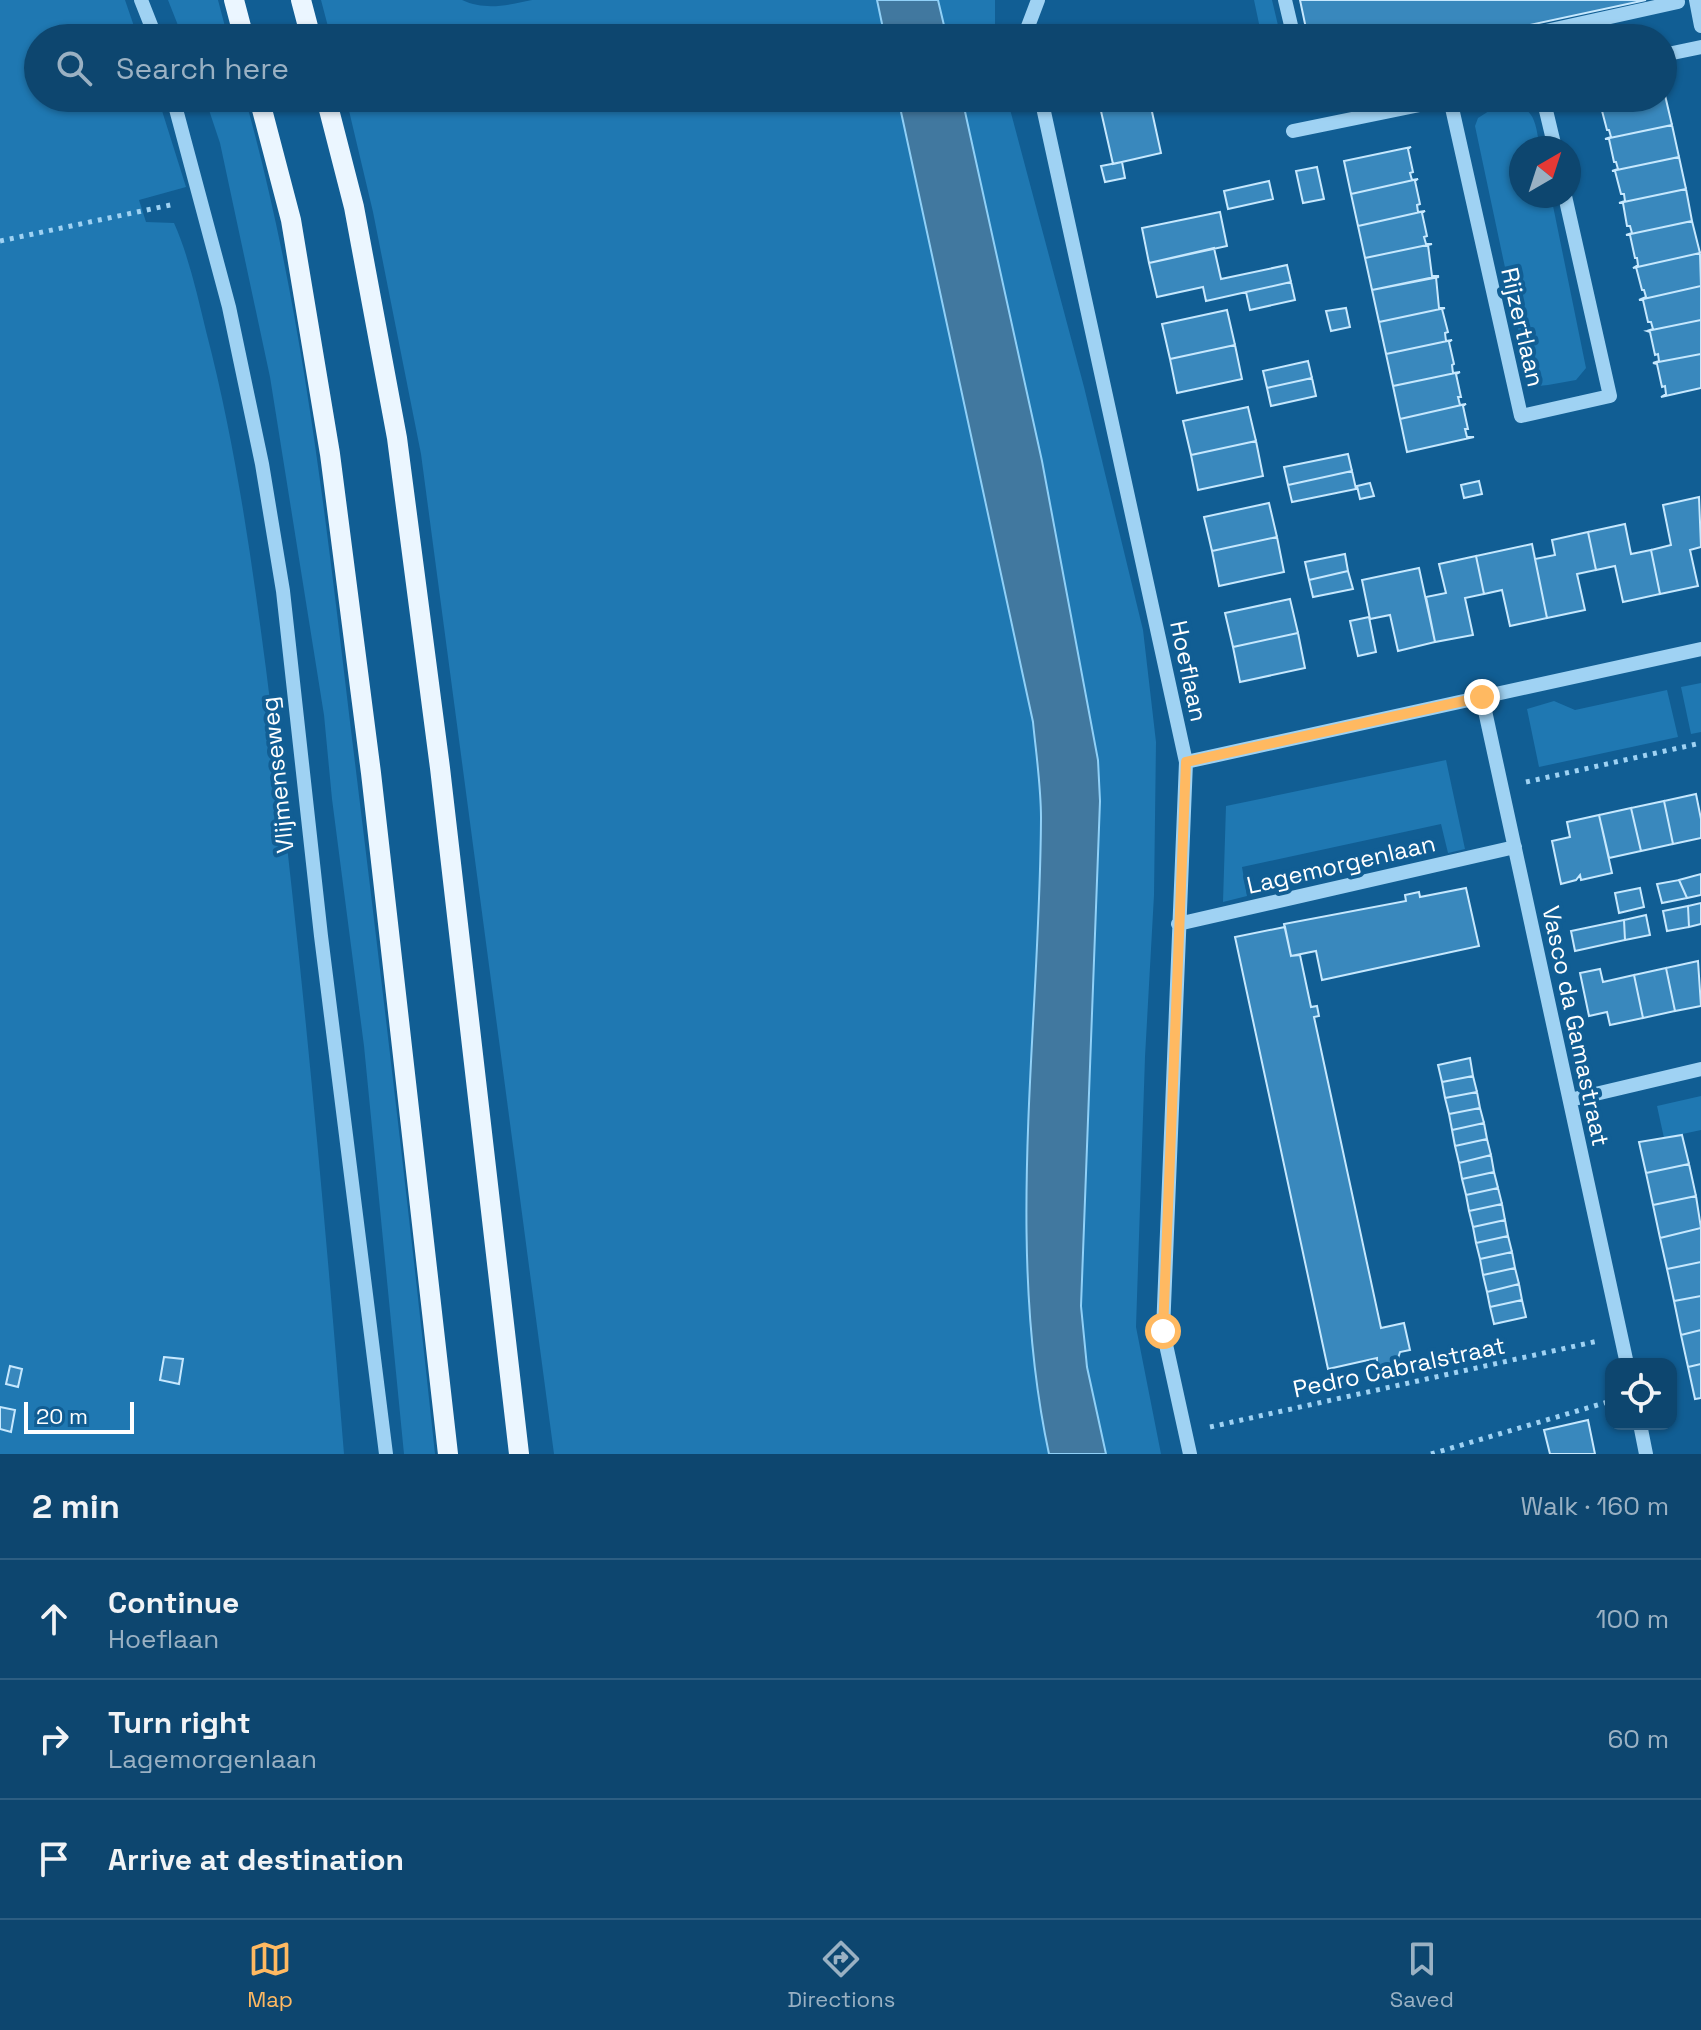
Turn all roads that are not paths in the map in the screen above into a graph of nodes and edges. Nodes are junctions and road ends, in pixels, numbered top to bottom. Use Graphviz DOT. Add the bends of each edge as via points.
graph roads {
  1 [pos="141,0"];
  2 [pos="234,0"];
  3 [pos="301,0"];
  4 [pos="1038,0"];
  5 [pos="1285,0"];
  6 [pos="1677,0"];
  7 [pos="1696,0"];
  8 [pos="150,24"];
  9 [pos="240,24"];
  10 [pos="307,24"];
  11 [pos="1029,24"];
  12 [pos="1291,24"];
  13 [pos="1578,24"];
  14 [pos="1701,26"];
  15 [pos="1701,47"];
  16 [pos="1677,52"];
  17 [pos="177,112"];
  18 [pos="263,112"];
  19 [pos="330,112"];
  20 [pos="1044,112"];
  21 [pos="1385,112"];
  22 [pos="1455,112"];
  23 [pos="1546,112"];
  24 [pos="1293,131"];
  25 [pos="1552,136"];
  26 [pos="1568,208"];
  27 [pos="1701,649"];
  28 [pos="1482,697"];
  29 [pos="1186,762"];
  30 [pos="1515,847"];
  31 [pos="1178,924"];
  32 [pos="1701,1069"];
  33 [pos="1570,1100"];
  34 [pos="1626,1358"];
  35 [pos="1641,1430"];
  36 [pos="386,1454"];
  37 [pos="448,1454"];
  38 [pos="519,1454"];
  39 [pos="1190,1454"];
  40 [pos="1646,1454"];
  1 -- 8 [label="street"];
  2 -- 9 [label="main road"];
  3 -- 10 [label="main road"];
  4 -- 11 [label="street"];
  5 -- 12 [label="street"];
  6 -- 13 [label="street"];
  7 -- 14 [label="street"];
  15 -- 16 [label="street"];
  17 -- 36 [label="street, Vlijmenseweg" via="229,307 283,591"];
  18 -- 37 [label="main road" via="291,220 330,454"];
  19 -- 38 [label="main road" via="354,207 397,438"];
  20 -- 29 [label="street, Hoeflaan"];
  21 -- 24 [label="street, Rijzertlaan"];
  22 -- 26 [label="street, Rijzertlaan" via="1521,416 1610,396"];
  23 -- 25 [label="street"];
  27 -- 28 [label="street"];
  28 -- 29 [label="street"];
  28 -- 30 [label="street, Vasco da Gamastraat"];
  29 -- 31 [label="street, Hoeflaan"];
  30 -- 31 [label="street, Lagemorgenlaan"];
  30 -- 33 [label="street, Vasco da Gamastraat"];
  31 -- 39 [label="street, Hoeflaan" via="1163,1331"];
  32 -- 33 [label="street"];
  33 -- 34 [label="street, Vasco da Gamastraat"];
  35 -- 40 [label="street"];
}
